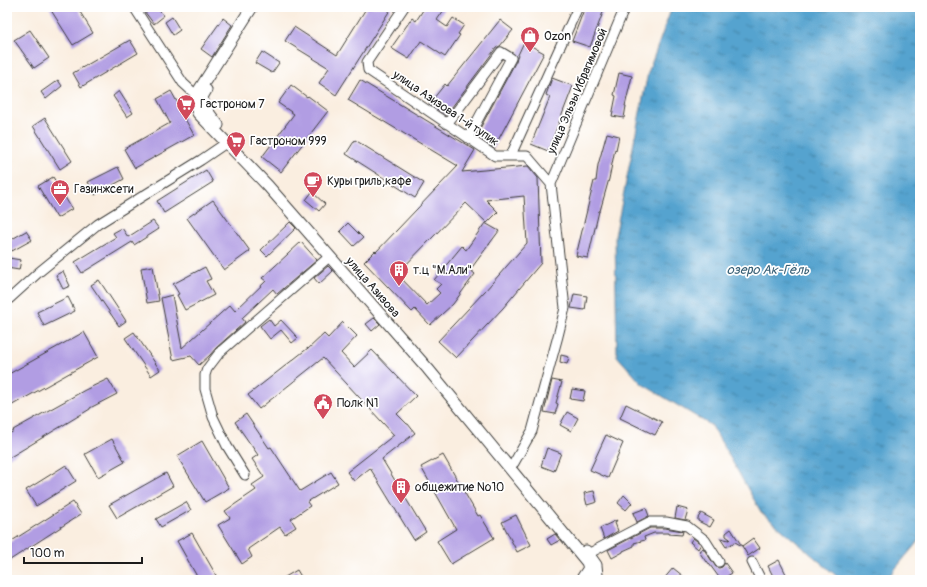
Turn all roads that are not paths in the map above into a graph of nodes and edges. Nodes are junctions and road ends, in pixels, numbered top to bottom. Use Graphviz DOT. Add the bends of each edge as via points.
graph roads {
  1 [pos="134,7"];
  2 [pos="252,7"];
  3 [pos="259,7"];
  4 [pos="404,7"];
  5 [pos="578,7"];
  6 [pos="625,7"];
  7 [pos="196,95"];
  8 [pos="447,124"];
  9 [pos="468,138"];
  10 [pos="226,143"];
  11 [pos="511,155"];
  12 [pos="551,184"];
  13 [pos="329,257"];
  14 [pos="7,301"];
  15 [pos="514,463"];
  16 [pos="245,475"];
  17 [pos="586,555"];
  18 [pos="719,562"];
  19 [pos="752,562"];
  20 [pos="595,576"];
  21 [pos="581,580"];
  22 [pos="761,580"];
  1 -- 7 [label="street" via="180,79"];
  2 -- 7 [label="main road"];
  3 -- 15 [label="main road, улица Азизова" via="202,97 203,104 210,115 418,348"];
  4 -- 8 [label="street, улица Азизова 1-й тупик" via="367,62 368,70"];
  5 -- 11 [label="street"];
  6 -- 12 [label="street, улица Эльзы Ибрагимовой"];
  7 -- 10 [label="main road, улица Азизова" via="198,113"];
  8 -- 9 [label="street, улица Азизова 1-й тупик"];
  8 -- 9 [label="street" via="501,52 511,58"];
  9 -- 11 [label="street, улица Азизова 1-й тупик" via="495,156"];
  10 -- 13 [label="main road, улица Азизова" via="268,186"];
  10 -- 14 [label="street" via="98,224"];
  11 -- 12 [label="street, улица Азизова 1-й тупик" via="527,156"];
  12 -- 15 [label="street" via="565,308 532,430"];
  13 -- 16 [label="street" via="220,352 207,369 205,389 213,417"];
  13 -- 17 [label="main road, улица Азизова"];
  15 -- 17 [label="main road, улица Азизова"];
  17 -- 18 [label="street" via="649,522 666,522 687,526 705,540"];
  17 -- 20 [label="main road, улица Азизова"];
  19 -- 22 [label="street"];
  20 -- 21 [label="main road, улица Азизова"];
}
